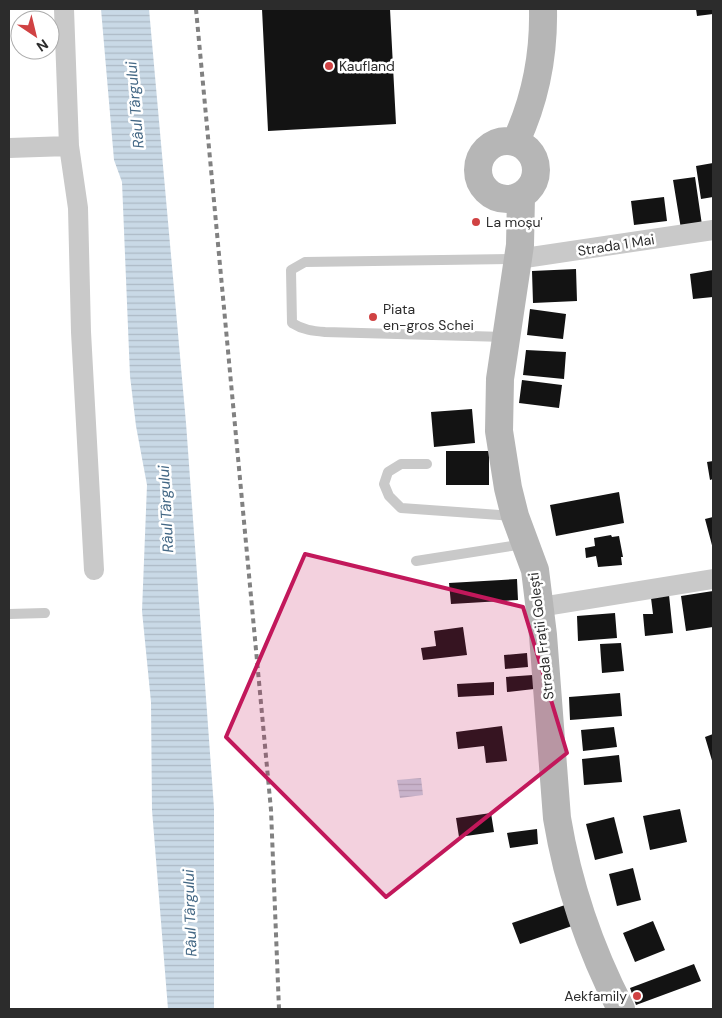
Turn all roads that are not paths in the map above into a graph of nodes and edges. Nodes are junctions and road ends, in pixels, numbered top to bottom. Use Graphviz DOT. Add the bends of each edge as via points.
graph roads {
  1 [pos="64,9"];
  2 [pos="543,9"];
  3 [pos="516,141"];
  4 [pos="69,146"];
  5 [pos="9,148"];
  6 [pos="521,196"];
  7 [pos="713,230"];
  8 [pos="518,259"];
  9 [pos="506,337"];
  10 [pos="427,464"];
  11 [pos="515,516"];
  12 [pos="525,544"];
  13 [pos="416,561"];
  14 [pos="94,570"];
  15 [pos="713,579"];
  16 [pos="540,606"];
  17 [pos="45,613"];
  18 [pos="9,614"];
  19 [pos="621,1009"];
  1 -- 4 [label="street"];
  2 -- 3 [label="main road" via="539,73 529,112"];
  3 -- 6 [label="main road" via="532,153 537,172 535,182"];
  3 -- 6 [label="main road" via="506,140 489,147 482,154 478,174 482,185 494,196 510,200"];
  4 -- 5 [label="street"];
  4 -- 14 [label="street" via="78,208"];
  6 -- 8 [label="main road, Strada Frații Golești"];
  7 -- 8 [label="street, Strada 1 Mai"];
  8 -- 9 [label="main road, Strada Frații Golești"];
  8 -- 9 [label="lane" via="305,262 291,270 292,323 300,328 325,332"];
  9 -- 11 [label="main road, Strada Frații Golești" via="500,379 499,431"];
  10 -- 11 [label="lane" via="401,464 388,472 384,484 389,496 401,508"];
  11 -- 12 [label="main road, Strada Frații Golești"];
  12 -- 13 [label="lane"];
  12 -- 16 [label="main road, Strada Frații Golești" via="535,570"];
  15 -- 16 [label="street"];
  16 -- 19 [label="main road, Strada Frații Golești" via="557,818 562,844 584,922 603,974"];
  17 -- 18 [label="lane"];
}
